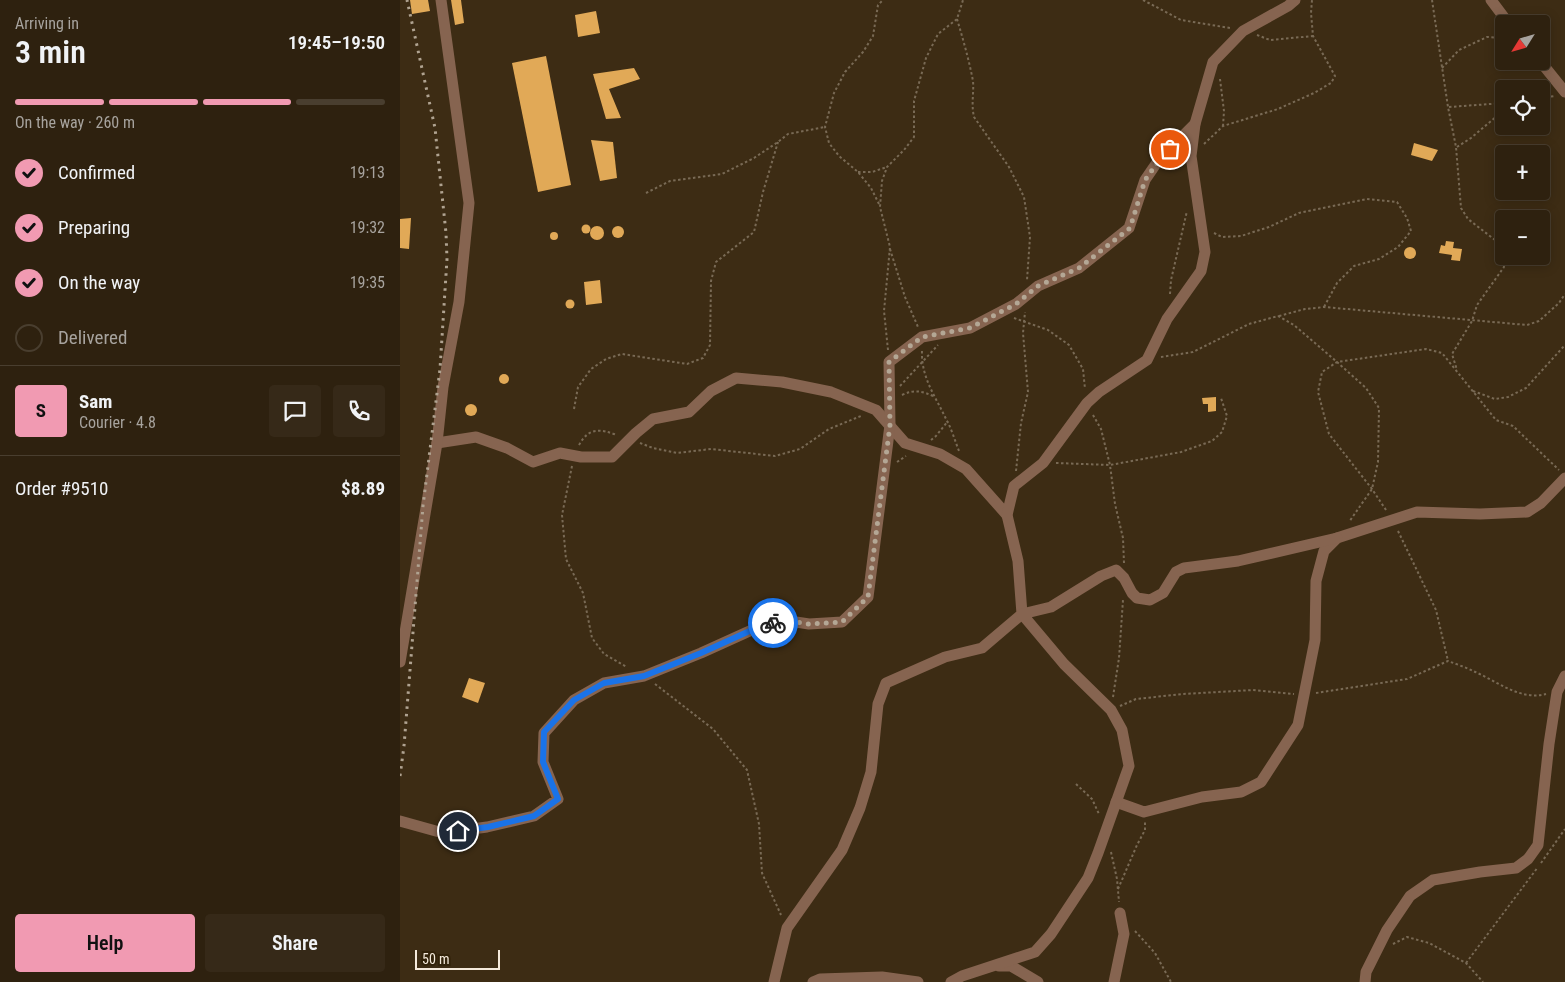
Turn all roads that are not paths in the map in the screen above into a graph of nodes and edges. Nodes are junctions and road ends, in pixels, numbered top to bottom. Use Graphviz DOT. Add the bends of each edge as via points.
graph roads {
  1 [pos="440,0"];
  2 [pos="1294,0"];
  3 [pos="1491,0"];
  4 [pos="1502,15"];
  5 [pos="1547,70"];
  6 [pos="1565,92"];
  7 [pos="1194,124"];
  8 [pos="890,425"];
  9 [pos="437,443"];
  10 [pos="1565,477"];
  11 [pos="1007,516"];
  12 [pos="1337,538"];
  13 [pos="1022,614"];
  14 [pos="400,662"];
  15 [pos="1565,676"];
  16 [pos="1116,802"];
  17 [pos="400,821"];
  18 [pos="1120,913"];
  19 [pos="990,967"];
  20 [pos="774,982"];
  21 [pos="813,982"];
  22 [pos="918,982"];
  23 [pos="951,982"];
  24 [pos="1038,982"];
  25 [pos="1114,982"];
  26 [pos="1364,982"];
  1 -- 9 [label="street" via="469,203 459,302 443,388"];
  2 -- 7 [label="street" via="1243,31 1213,62"];
  3 -- 4 [label="street"];
  5 -- 6 [label="street"];
  7 -- 8 [label="street" via="1145,180 1130,228 1079,268 1038,286 1016,304 970,328 922,337 889,362"];
  7 -- 11 [label="street" via="1191,156 1205,252 1201,270 1167,319 1147,360 1087,403 1043,463 1014,486"];
  8 -- 9 [label="street" via="876,410 831,392 782,382 736,378 711,390 689,412 653,419 612,457 560,453 533,462 476,437"];
  8 -- 11 [label="street" via="905,443 940,454 966,469"];
  8 -- 17 [label="street" via="868,597 842,622 809,624 783,620 644,676 604,683 574,700 544,732 543,762 558,799 534,816 443,833"];
  9 -- 14 [label="street"];
  10 -- 12 [label="street" via="1541,503 1527,512 1416,512"];
  11 -- 13 [label="street" via="1018,561"];
  12 -- 13 [label="street" via="1238,561 1184,568 1176,572 1163,593 1150,600 1132,593 1116,570 1100,576 1051,607"];
  12 -- 16 [label="street" via="1324,551 1316,581 1315,640 1298,725 1261,782 1241,792 1202,797 1144,812"];
  13 -- 16 [label="street" via="1064,664 1111,710 1122,730 1129,766"];
  13 -- 20 [label="street" via="982,648 944,657 886,683 878,704 871,772 860,808 842,850 787,928"];
  15 -- 26 [label="street" via="1557,692 1538,844 1528,859 1516,868 1433,880 1410,896 1386,930"];
  16 -- 19 [label="street" via="1088,878 1051,934 1035,952"];
  18 -- 25 [label="street" via="1124,934"];
  19 -- 23 [label="street"];
  19 -- 24 [label="street" via="1011,966"];
  21 -- 22 [label="street" via="882,977"];
}
